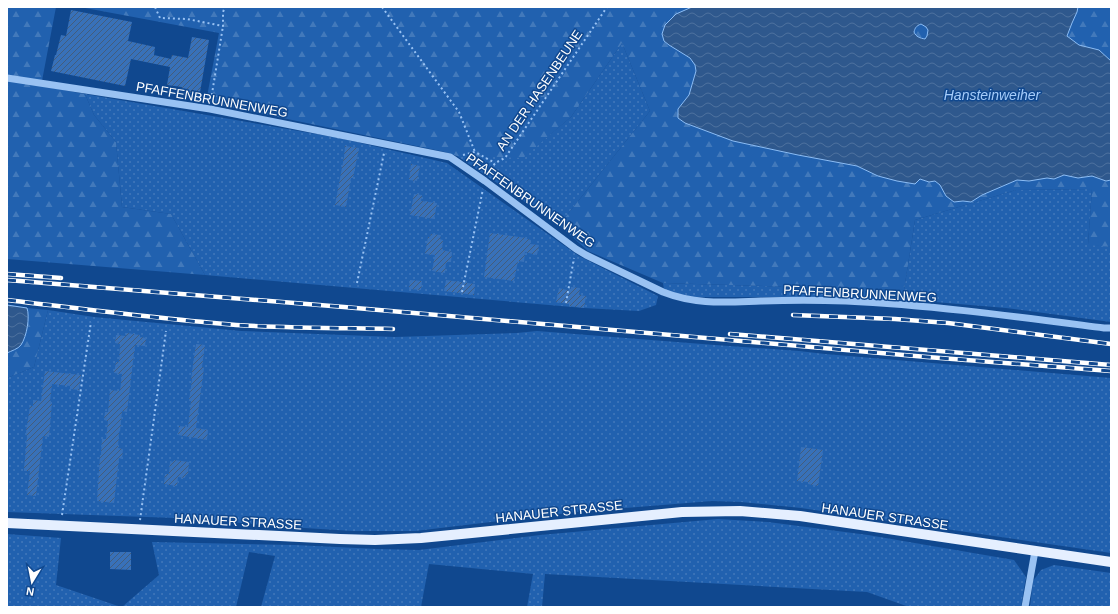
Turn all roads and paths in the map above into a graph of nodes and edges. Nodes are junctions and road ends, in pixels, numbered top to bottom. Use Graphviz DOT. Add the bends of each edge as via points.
graph roads {
  1 [pos="155,7"];
  2 [pos="225,7"];
  3 [pos="382,7"];
  4 [pos="606,7"];
  5 [pos="223,26"];
  6 [pos="7,78"];
  7 [pos="210,109"];
  8 [pos="387,144"];
  9 [pos="475,152"];
  10 [pos="450,157"];
  11 [pos="495,163"];
  12 [pos="485,181"];
  13 [pos="576,249"];
  14 [pos="357,283"];
  15 [pos="462,292"];
  16 [pos="566,303"];
  17 [pos="91,322"];
  18 [pos="1111,328"];
  19 [pos="166,331"];
  20 [pos="7,523"];
  21 [pos="61,525"];
  22 [pos="138,529"];
  23 [pos="1035,551"];
  24 [pos="1111,562"];
  25 [pos="1025,607"];
  1 -- 5 [label="path" via="160,18 186,19"];
  2 -- 5 [label="path"];
  3 -- 9 [label="path" via="459,112"];
  4 -- 11 [label="path, AN DER HASENBEUNE" via="505,158"];
  5 -- 7 [label="path"];
  6 -- 7 [label="lane, PFAFFENBRUNNENWEG"];
  7 -- 8 [label="lane, PFAFFENBRUNNENWEG"];
  8 -- 10 [label="lane, PFAFFENBRUNNENWEG"];
  8 -- 14 [label="path"];
  9 -- 10 [label="path"];
  9 -- 11 [label="path"];
  10 -- 12 [label="lane, PFAFFENBRUNNENWEG"];
  11 -- 12 [label="path, AN DER HASENBEUNE"];
  12 -- 13 [label="lane, PFAFFENBRUNNENWEG"];
  12 -- 15 [label="path, AN DER HASENBEUNE"];
  13 -- 16 [label="path"];
  13 -- 18 [label="lane, PFAFFENBRUNNENWEG" via="663,292 688,300 804,300 895,304"];
  17 -- 21 [label="path"];
  19 -- 22 [label="path"];
  20 -- 21 [label="main road, HANAUER STRASSE"];
  21 -- 22 [label="main road, HANAUER STRASSE"];
  22 -- 23 [label="main road, HANAUER STRASSE" via="388,540 682,512 740,511 800,516"];
  23 -- 24 [label="main road, HANAUER STRASSE"];
  23 -- 25 [label="lane"];
}
